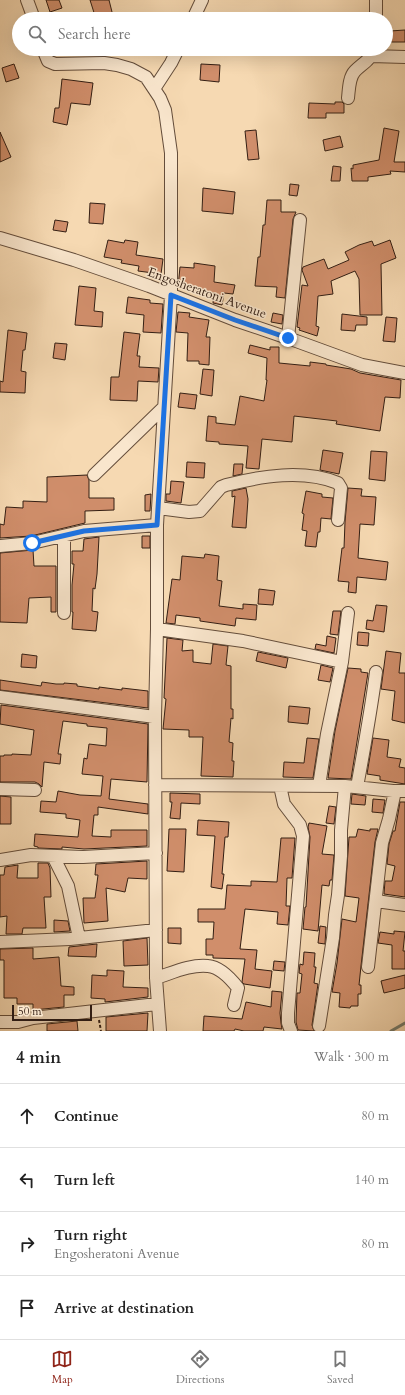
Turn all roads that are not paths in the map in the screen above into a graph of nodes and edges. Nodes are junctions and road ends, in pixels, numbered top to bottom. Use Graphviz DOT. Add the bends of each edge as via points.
graph roads {
  1 [pos="27,0"];
  2 [pos="202,0"];
  3 [pos="376,0"];
  4 [pos="31,12"];
  5 [pos="196,12"];
  6 [pos="376,12"];
  7 [pos="393,55"];
  8 [pos="46,56"];
  9 [pos="174,56"];
  10 [pos="368,56"];
  11 [pos="405,57"];
  12 [pos="154,89"];
  13 [pos="348,98"];
  14 [pos="300,220"];
  15 [pos="0,238"];
  16 [pos="171,295"];
  17 [pos="288,338"];
  18 [pos="405,373"];
  19 [pos="164,406"];
  20 [pos="94,475"];
  21 [pos="158,508"];
  22 [pos="338,520"];
  23 [pos="157,525"];
  24 [pos="64,536"];
  25 [pos="0,546"];
  26 [pos="64,613"];
  27 [pos="348,613"];
  28 [pos="157,629"];
  29 [pos="342,662"];
  30 [pos="376,672"];
  31 [pos="0,698"];
  32 [pos="155,717"];
  33 [pos="155,784"];
  34 [pos="280,786"];
  35 [pos="319,786"];
  36 [pos="351,786"];
  37 [pos="0,789"];
  38 [pos="35,790"];
  39 [pos="400,791"];
  40 [pos="156,853"];
  41 [pos="53,856"];
  42 [pos="0,860"];
  43 [pos="376,901"];
  44 [pos="405,905"];
  45 [pos="156,930"];
  46 [pos="79,938"];
  47 [pos="0,942"];
  48 [pos="368,967"];
  49 [pos="156,978"];
  50 [pos="157,1004"];
  51 [pos="234,1005"];
  52 [pos="0,1022"];
  53 [pos="319,1026"];
  54 [pos="160,1031"];
  55 [pos="291,1031"];
  1 -- 4 [label="street"];
  2 -- 5 [label="street"];
  3 -- 6 [label="street"];
  7 -- 11 [label="street"];
  8 -- 12 [label="street" via="48,61 55,64 104,64 131,69 146,77"];
  9 -- 12 [label="street"];
  10 -- 13 [label="street" via="354,71"];
  12 -- 16 [label="street" via="165,110 171,153"];
  14 -- 17 [label="street"];
  15 -- 16 [label="street, Engosheratoni Avenue" via="74,260"];
  16 -- 17 [label="street, Engosheratoni Avenue"];
  16 -- 19 [label="street"];
  17 -- 18 [label="street, Engosheratoni Avenue" via="362,365"];
  19 -- 20 [label="street"];
  19 -- 21 [label="street"];
  21 -- 22 [label="street" via="200,511 221,487 290,475 317,477 338,483"];
  21 -- 23 [label="street"];
  23 -- 24 [label="street" via="84,531"];
  23 -- 28 [label="street"];
  24 -- 25 [label="street"];
  24 -- 26 [label="street"];
  27 -- 29 [label="street"];
  28 -- 29 [label="street" via="243,641"];
  28 -- 32 [label="street"];
  29 -- 35 [label="street"];
  30 -- 36 [label="street" via="368,730"];
  31 -- 32 [label="street"];
  32 -- 33 [label="street"];
  33 -- 34 [label="street"];
  33 -- 40 [label="street"];
  34 -- 35 [label="street"];
  34 -- 55 [label="street" via="284,804 300,825 303,836 288,1013"];
  35 -- 36 [label="street"];
  36 -- 39 [label="street"];
  36 -- 53 [label="street" via="341,830 338,895"];
  37 -- 38 [label="street"];
  39 -- 43 [label="street" via="382,843"];
  40 -- 41 [label="street"];
  40 -- 45 [label="street"];
  41 -- 42 [label="street" via="31,855"];
  41 -- 46 [label="street" via="68,886"];
  43 -- 44 [label="street"];
  43 -- 48 [label="street"];
  45 -- 46 [label="street"];
  45 -- 49 [label="street"];
  46 -- 47 [label="street"];
  49 -- 50 [label="street"];
  49 -- 51 [label="street" via="193,967 217,968 238,988"];
  50 -- 52 [label="street" via="33,1018 18,1022"];
  50 -- 54 [label="street"];
}
